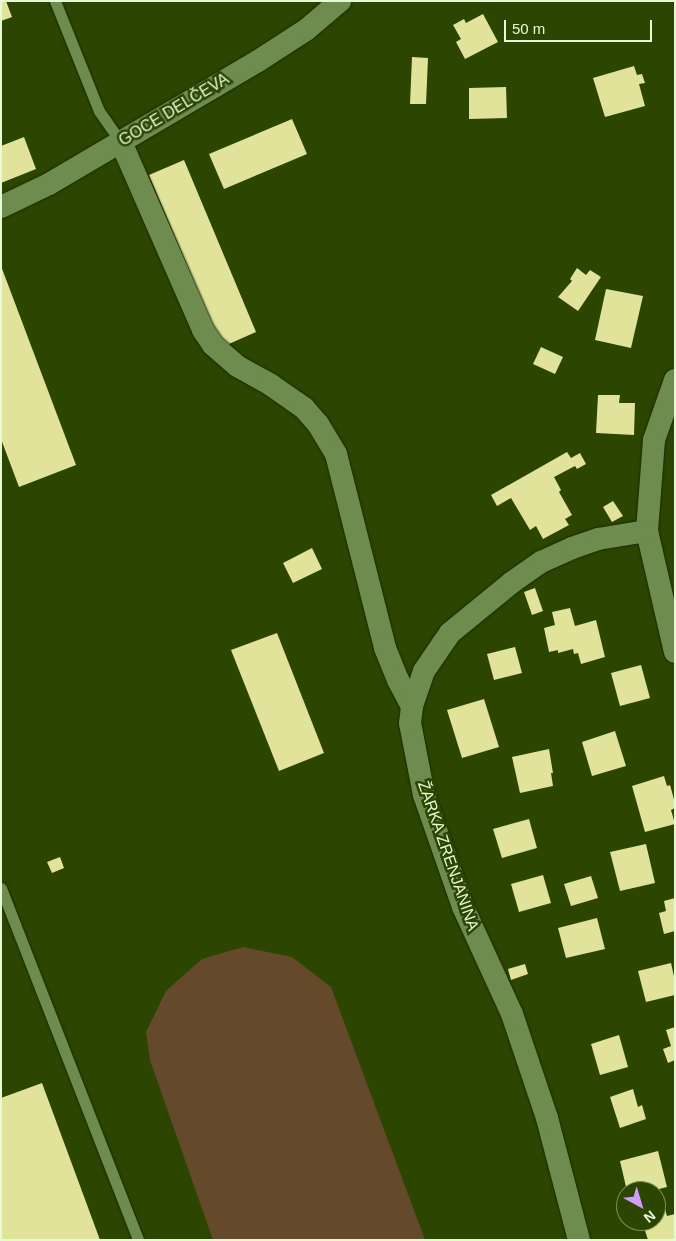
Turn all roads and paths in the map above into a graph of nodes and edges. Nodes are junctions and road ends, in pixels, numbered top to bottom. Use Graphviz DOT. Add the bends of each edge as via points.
graph roads {
  1 [pos="55,1"];
  2 [pos="340,1"];
  3 [pos="121,142"];
  4 [pos="1,207"];
  5 [pos="675,380"];
  6 [pos="647,531"];
  7 [pos="665,574"];
  8 [pos="675,652"];
  9 [pos="412,706"];
  10 [pos="1,888"];
  11 [pos="138,1240"];
  12 [pos="579,1240"];
  1 -- 3 [label="lane" via="99,111"];
  2 -- 3 [label="street, GOCE DELČEVA" via="306,30"];
  3 -- 4 [label="street, GOCE DELČEVA" via="49,184"];
  3 -- 9 [label="street" via="203,330 226,358 304,408 336,454 385,648"];
  5 -- 6 [label="street" via="654,440"];
  6 -- 7 [label="street"];
  6 -- 9 [label="street, ŽARKA ZRENJANINA" via="598,539 572,548 541,562 504,588 450,633 424,671"];
  7 -- 8 [label="street"];
  9 -- 12 [label="street, ŽARKA ZRENJANINA" via="412,731 424,795 463,907 512,1014 546,1118"];
  10 -- 11 [label="lane"];
}
